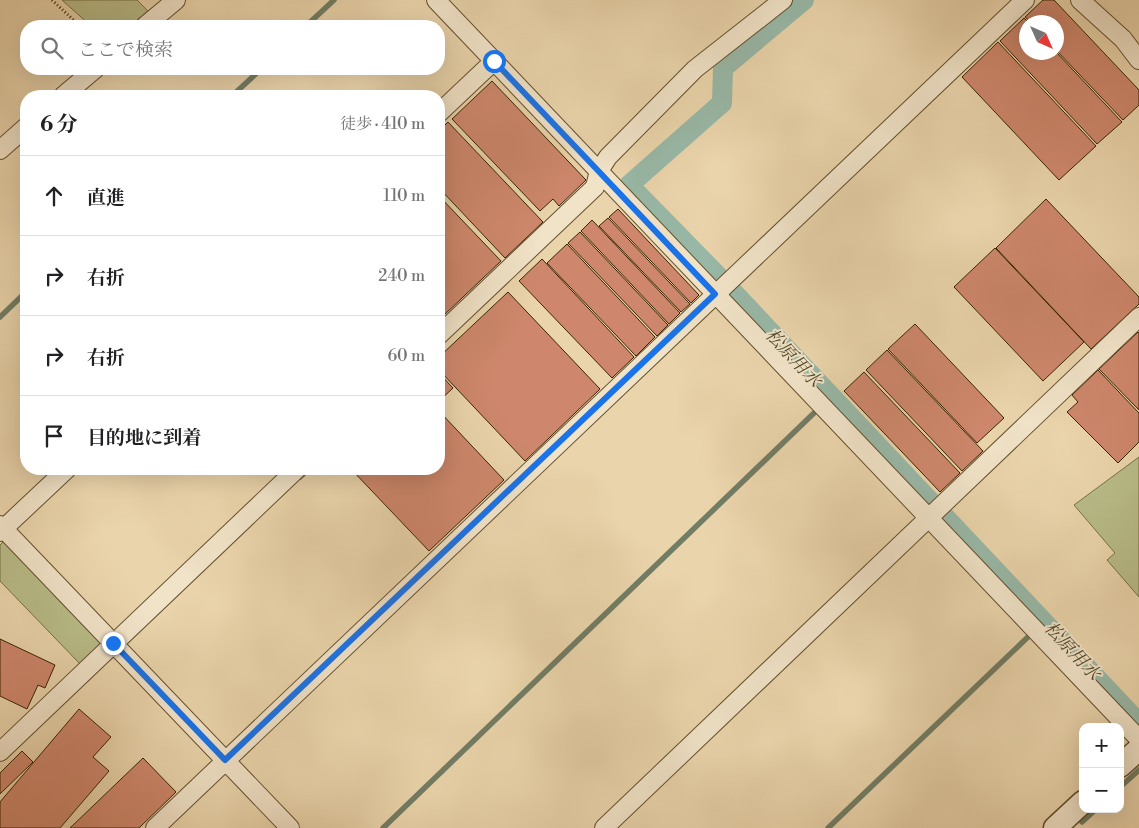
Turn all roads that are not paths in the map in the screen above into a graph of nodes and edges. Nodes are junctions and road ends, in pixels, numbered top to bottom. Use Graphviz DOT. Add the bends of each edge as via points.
graph roads {
  1 [pos="176,0"];
  2 [pos="783,0"];
  3 [pos="1025,0"];
  4 [pos="1080,0"];
  5 [pos="444,2"];
  6 [pos="152,20"];
  7 [pos="1139,60"];
  8 [pos="494,61"];
  9 [pos="88,75"];
  10 [pos="70,90"];
  11 [pos="445,108"];
  12 [pos="20,132"];
  13 [pos="0,150"];
  14 [pos="599,171"];
  15 [pos="715,294"];
  16 [pos="1139,317"];
  17 [pos="445,329"];
  18 [pos="60,475"];
  19 [pos="291,475"];
  20 [pos="928,518"];
  21 [pos="1,529"];
  22 [pos="113,643"];
  23 [pos="1139,739"];
  24 [pos="1139,749"];
  25 [pos="0,752"];
  26 [pos="225,760"];
  27 [pos="1124,762"];
  28 [pos="1079,807"];
  29 [pos="1062,826"];
  30 [pos="155,828"];
  31 [pos="290,828"];
  32 [pos="604,828"];
  1 -- 6 [label="street"];
  2 -- 14 [label="street" via="695,69 608,156"];
  3 -- 15 [label="street"];
  4 -- 7 [label="street" via="1123,39"];
  5 -- 8 [label="street"];
  8 -- 11 [label="street"];
  8 -- 14 [label="street"];
  9 -- 10 [label="street"];
  12 -- 13 [label="street"];
  14 -- 15 [label="street"];
  14 -- 17 [label="street" via="595,187"];
  15 -- 20 [label="street"];
  15 -- 26 [label="street"];
  16 -- 20 [label="street"];
  18 -- 21 [label="street"];
  19 -- 22 [label="street"];
  20 -- 23 [label="street"];
  20 -- 32 [label="street"];
  21 -- 22 [label="street"];
  22 -- 25 [label="street"];
  22 -- 26 [label="street"];
  24 -- 27 [label="street"];
  26 -- 30 [label="street"];
  26 -- 31 [label="street"];
  28 -- 29 [label="street"];
}
